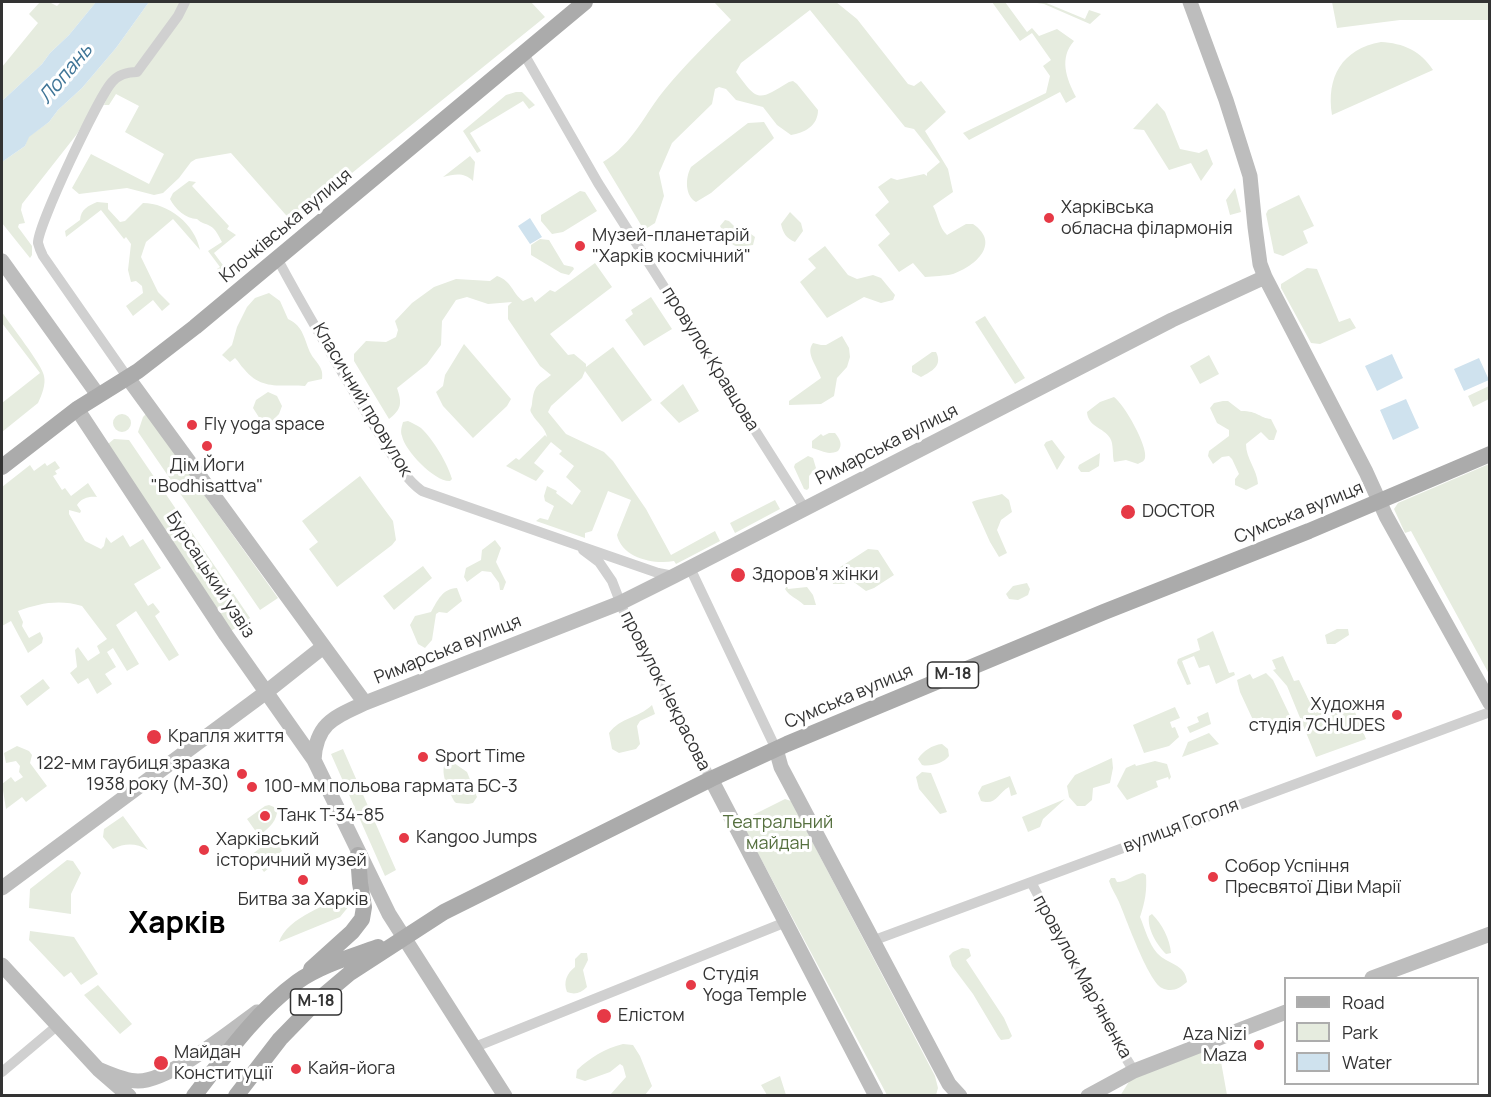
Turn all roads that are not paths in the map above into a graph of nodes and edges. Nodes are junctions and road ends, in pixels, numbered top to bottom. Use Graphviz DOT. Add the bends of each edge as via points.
graph roads {
  1 [pos="185,2"];
  2 [pos="585,2"];
  3 [pos="1190,2"];
  4 [pos="524,54"];
  5 [pos="277,258"];
  6 [pos="2,261"];
  7 [pos="1265,277"];
  8 [pos="128,378"];
  9 [pos="98,395"];
  10 [pos="77,409"];
  11 [pos="1490,454"];
  12 [pos="2,467"];
  13 [pos="1380,502"];
  14 [pos="805,509"];
  15 [pos="577,545"];
  16 [pos="690,568"];
  17 [pos="674,576"];
  18 [pos="620,603"];
  19 [pos="324,646"];
  20 [pos="265,693"];
  21 [pos="365,703"];
  22 [pos="1490,703"];
  23 [pos="1490,712"];
  24 [pos="776,749"];
  25 [pos="314,760"];
  26 [pos="711,779"];
  27 [pos="358,855"];
  28 [pos="1031,882"];
  29 [pos="2,888"];
  30 [pos="786,921"];
  31 [pos="1490,934"];
  32 [pos="404,938"];
  33 [pos="872,941"];
  34 [pos="2,965"];
  35 [pos="1375,977"];
  36 [pos="297,983"];
  37 [pos="1284,1013"];
  38 [pos="58,1025"];
  39 [pos="475,1047"];
  40 [pos="99,1069"];
  41 [pos="2,1072"];
  42 [pos="1131,1073"];
  43 [pos="956,1092"];
  44 [pos="113,1095"];
  45 [pos="129,1095"];
  46 [pos="194,1095"];
  47 [pos="236,1095"];
  48 [pos="505,1095"];
  49 [pos="876,1095"];
  50 [pos="1088,1095"];
  51 [pos="1117,1095"];
  1 -- 8 [label="street" via="137,72 112,82 51,201 38,242 43,256"];
  2 -- 4 [label="main road, Клочківська вулиця"];
  3 -- 7 [label="street" via="1250,176 1260,264"];
  4 -- 5 [label="main road, Клочківська вулиця"];
  4 -- 14 [label="street, провулок Кравцова" via="598,183"];
  5 -- 8 [label="main road, Клочківська вулиця"];
  5 -- 15 [label="street, Класичний провулок" via="414,485"];
  6 -- 9 [label="street"];
  7 -- 13 [label="street"];
  7 -- 14 [label="street, Римарська вулиця" via="1172,320"];
  8 -- 9 [label="main road, Клочківська вулиця"];
  8 -- 19 [label="street"];
  9 -- 10 [label="main road, Клочківська вулиця"];
  10 -- 12 [label="main road, Клочківська вулиця"];
  10 -- 20 [label="street, Бурсацький узвіз"];
  11 -- 13 [label="main road, Сумська вулиця / М-18"];
  13 -- 22 [label="street"];
  13 -- 24 [label="main road, Сумська вулиця / М-18"];
  14 -- 16 [label="street, Римарська вулиця"];
  15 -- 17 [label="street, Класичний провулок"];
  15 -- 18 [label="street, Класичний провулок" via="599,562"];
  16 -- 17 [label="street, Римарська вулиця"];
  16 -- 24 [label="street"];
  17 -- 18 [label="street, Римарська вулиця"];
  18 -- 21 [label="street, Римарська вулиця"];
  18 -- 26 [label="street, провулок Некрасова"];
  19 -- 20 [label="street"];
  19 -- 21 [label="street"];
  20 -- 25 [label="street, Бурсацький узвіз"];
  20 -- 29 [label="street"];
  21 -- 25 [label="street, Римарська вулиця" via="326,725 314,745"];
  23 -- 28 [label="street, вулиця Гоголя"];
  24 -- 26 [label="main road, Сумська вулиця / М-18"];
  24 -- 33 [label="street" via="781,767"];
  25 -- 27 [label="street"];
  26 -- 30 [label="street"];
  26 -- 32 [label="main road, Сумська вулиця / М-18" via="444,912"];
  27 -- 32 [label="street"];
  27 -- 36 [label="main road" via="362,919"];
  28 -- 33 [label="street, вулиця Гоголя"];
  28 -- 42 [label="street, провулок Мар’яненка"];
  30 -- 39 [label="street"];
  30 -- 49 [label="street"];
  31 -- 35 [label="street"];
  32 -- 36 [label="main road, М-18" via="320,969"];
  32 -- 39 [label="street"];
  32 -- 47 [label="main road, М-18" via="350,973 318,1000 274,1046"];
  33 -- 43 [label="street"];
  34 -- 38 [label="street"];
  36 -- 40 [label="street" via="204,1049 153,1078 138,1081"];
  36 -- 46 [label="main road, М-18" via="242,1035"];
  37 -- 42 [label="street"];
  38 -- 40 [label="street"];
  38 -- 41 [label="street"];
  39 -- 48 [label="street"];
  40 -- 44 [label="street"];
  40 -- 45 [label="street"];
  42 -- 50 [label="street"];
  42 -- 51 [label="street"];
}
